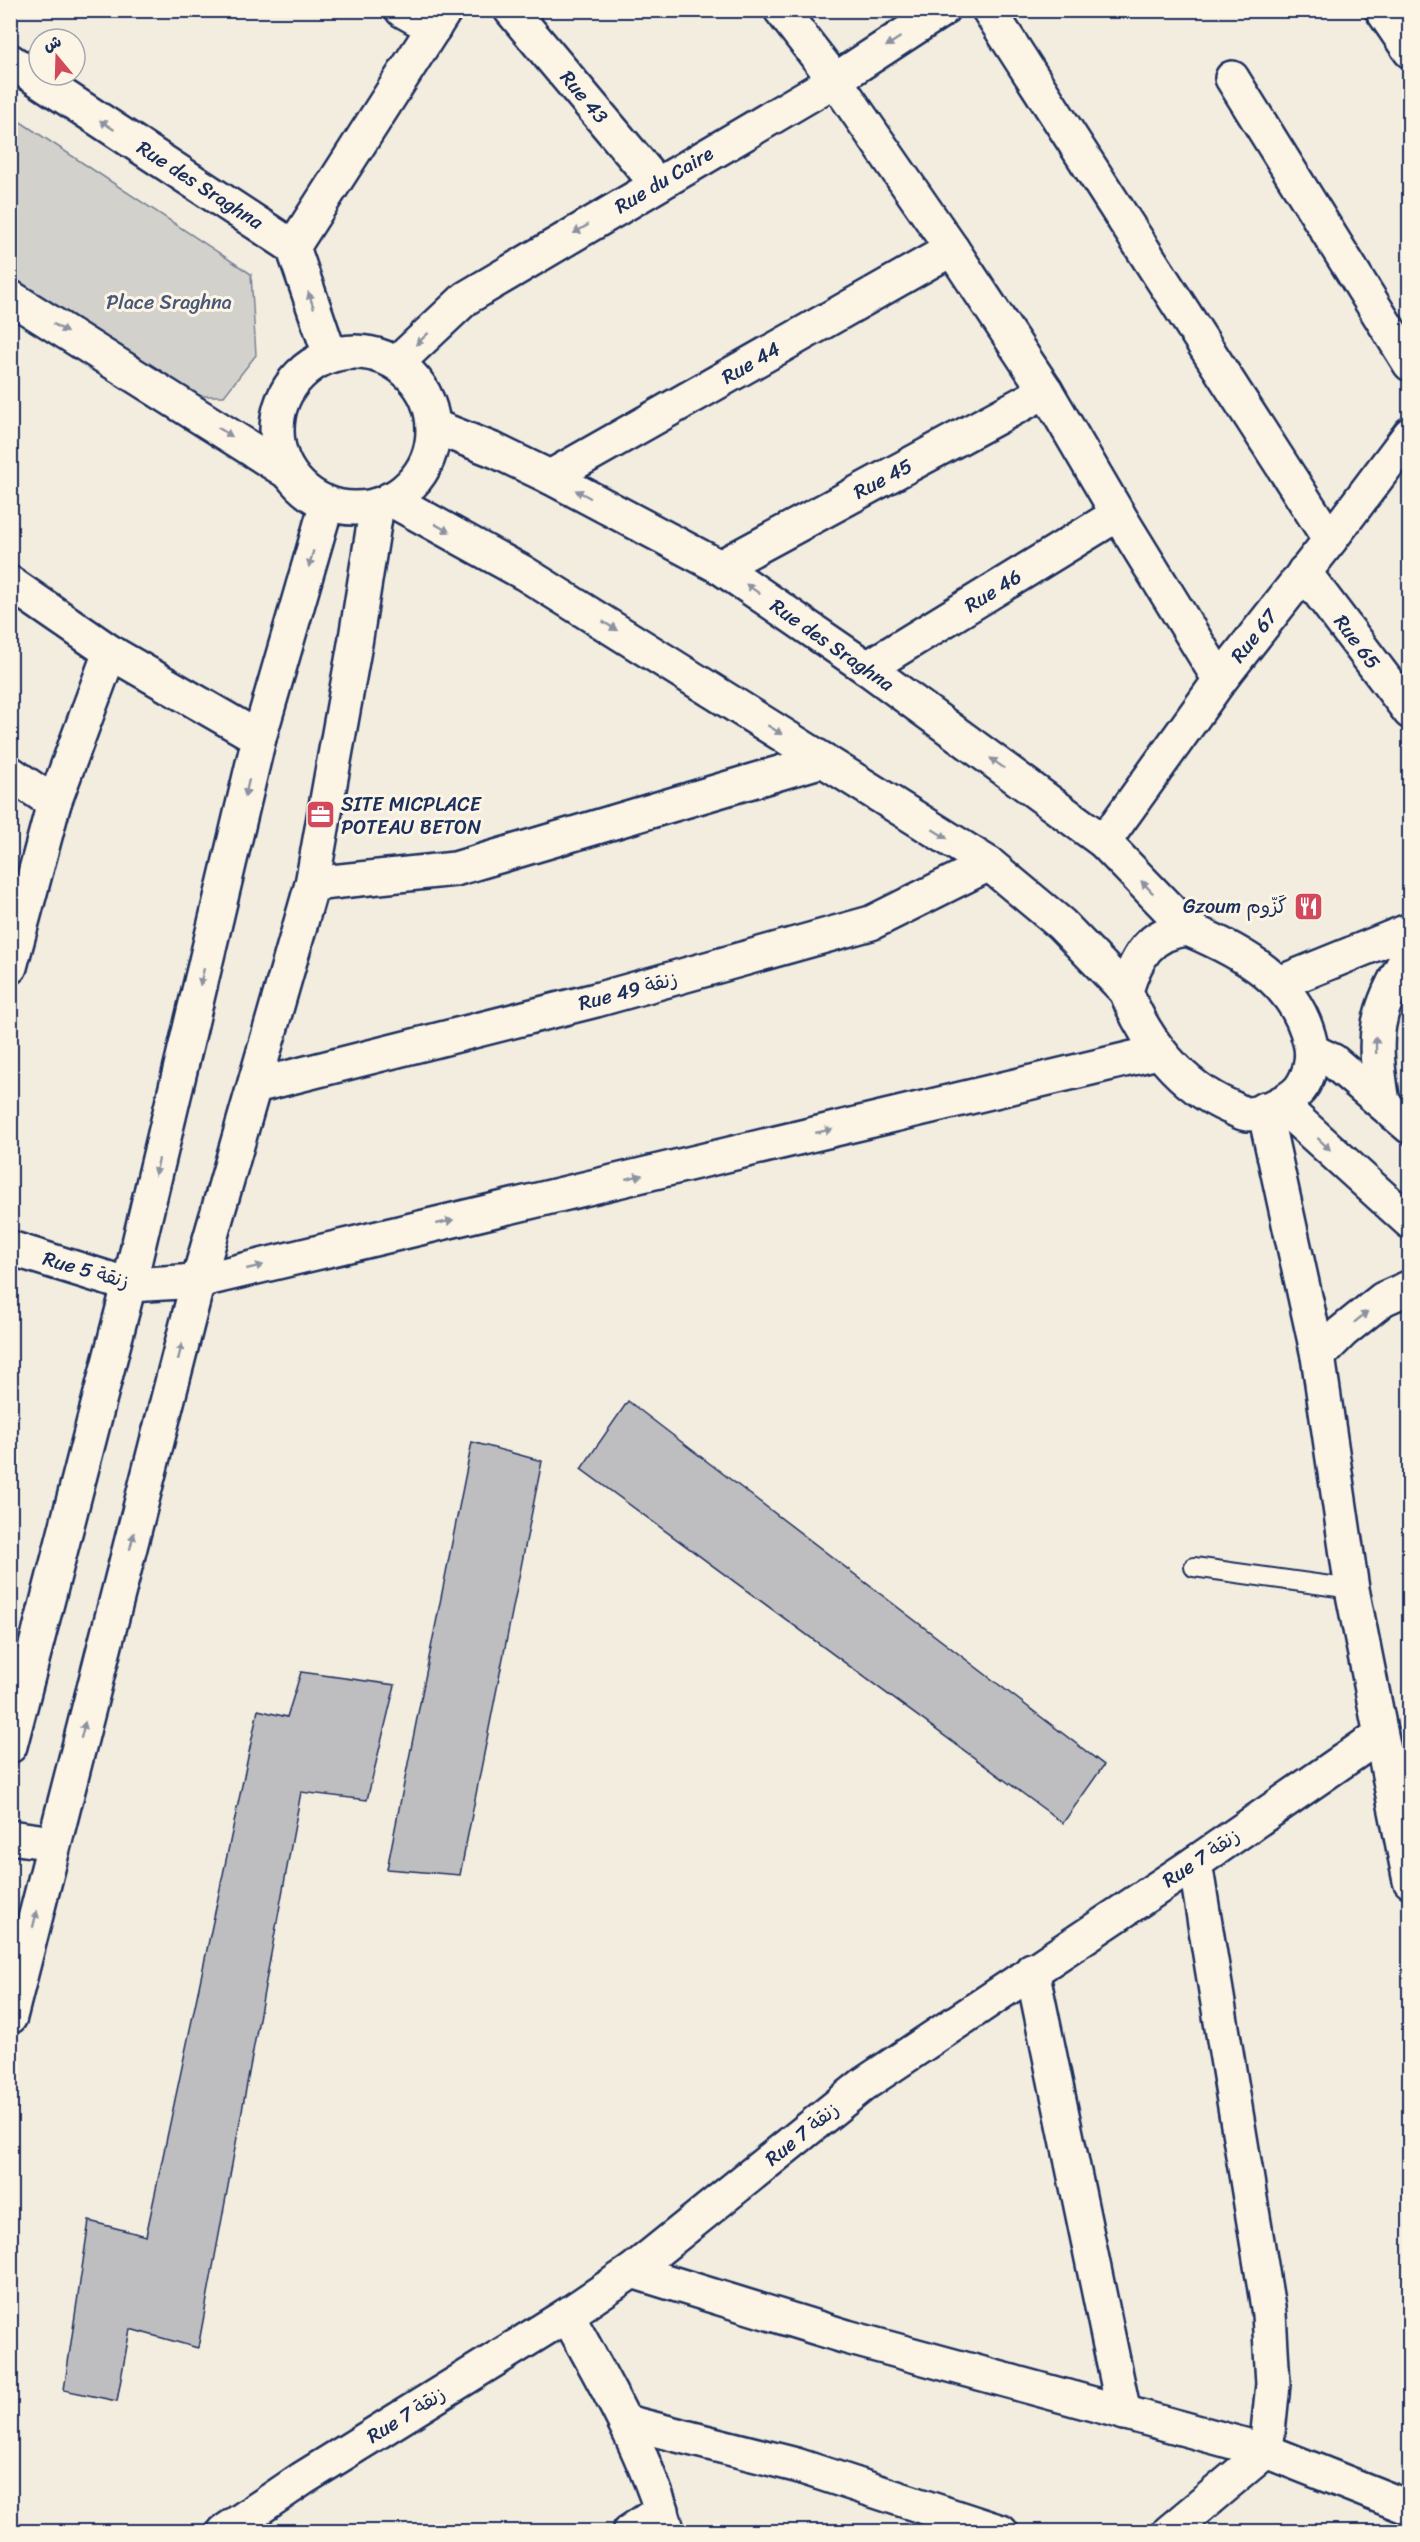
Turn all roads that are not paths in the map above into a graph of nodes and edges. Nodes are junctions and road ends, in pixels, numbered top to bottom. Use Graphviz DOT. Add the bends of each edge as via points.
graph roads {
  1 [pos="402,10"];
  2 [pos="511,10"];
  3 [pos="781,10"];
  4 [pos="942,10"];
  5 [pos="989,10"];
  6 [pos="1382,10"];
  7 [pos="439,19"];
  8 [pos="1410,51"];
  9 [pos="10,61"];
  10 [pos="1232,78"];
  11 [pos="835,80"];
  12 [pos="657,184"];
  13 [pos="293,247"];
  14 [pos="952,249"];
  15 [pos="10,297"];
  16 [pos="330,355"];
  17 [pos="397,363"];
  18 [pos="1410,364"];
  19 [pos="1046,391"];
  20 [pos="433,426"];
  21 [pos="1408,440"];
  22 [pos="289,473"];
  23 [pos="550,477"];
  24 [pos="384,502"];
  25 [pos="327,503"];
  26 [pos="1118,514"];
  27 [pos="1330,540"];
  28 [pos="720,567"];
  29 [pos="1304,572"];
  30 [pos="10,583"];
  31 [pos="110,652"];
  32 [pos="867,668"];
  33 [pos="1220,680"];
  34 [pos="1410,712"];
  35 [pos="259,738"];
  36 [pos="823,760"];
  37 [pos="10,773"];
  38 [pos="54,803"];
  39 [pos="1104,842"];
  40 [pos="989,864"];
  41 [pos="312,884"];
  42 [pos="1188,929"];
  43 [pos="1410,930"];
  44 [pos="1410,952"];
  45 [pos="10,967"];
  46 [pos="1279,983"];
  47 [pos="1126,992"];
  48 [pos="1312,1051"];
  49 [pos="1158,1052"];
  50 [pos="255,1086"];
  51 [pos="1383,1103"];
  52 [pos="1273,1107"];
  53 [pos="1410,1127"];
  54 [pos="1410,1222"];
  55 [pos="10,1248"];
  56 [pos="198,1281"];
  57 [pos="129,1285"];
  58 [pos="1410,1287"];
  59 [pos="1318,1356"];
  60 [pos="1194,1567"];
  61 [pos="1352,1589"];
  62 [pos="1379,1736"];
  63 [pos="10,1746"];
  64 [pos="10,1837"];
  65 [pos="54,1843"];
  66 [pos="1195,1863"];
  67 [pos="1409,1878"];
  68 [pos="1032,1970"];
  69 [pos="10,2017"];
  70 [pos="632,2271"];
  71 [pos="567,2315"];
  72 [pos="1124,2413"];
  73 [pos="626,2422"];
  74 [pos="1266,2451"];
  75 [pos="1410,2508"];
  76 [pos="665,2521"];
  77 [pos="1410,2528"];
  78 [pos="224,2532"];
  79 [pos="629,2532"];
  80 [pos="1001,2532"];
  81 [pos="1169,2532"];
  82 [pos="1405,2532"];
  1 -- 7 [label="street"];
  2 -- 12 [label="street, Rue 43"];
  3 -- 11 [label="street"];
  4 -- 11 [label="street, Rue du Caire, one-way"];
  5 -- 27 [label="street"];
  6 -- 8 [label="street"];
  7 -- 13 [label="street"];
  13 -- 9 [label="street, Rue des Sraghna, one-way"];
  10 -- 18 [label="street"];
  11 -- 12 [label="street, Rue du Caire"];
  11 -- 14 [label="street"];
  12 -- 17 [label="street, Rue du Caire, one-way" via="466,297"];
  16 -- 13 [label="street, one-way"];
  14 -- 19 [label="street"];
  14 -- 23 [label="street, Rue 44"];
  15 -- 22 [label="street, one-way"];
  16 -- 17 [label="street" via="353,351 376,354"];
  16 -- 22 [label="street" via="309,366 292,383 280,404 276,427 279,451"];
  17 -- 20 [label="street" via="414,378 426,397"];
  19 -- 26 [label="street"];
  19 -- 28 [label="street, Rue 45"];
  20 -- 23 [label="street, Rue des Sraghna"];
  20 -- 24 [label="street" via="432,446 421,471 403,491"];
  21 -- 27 [label="street, Rue 67"];
  22 -- 25 [label="street" via="305,491"];
  28 -- 23 [label="street, Rue des Sraghna, one-way"];
  24 -- 25 [label="street" via="349,508"];
  24 -- 36 [label="street, one-way" via="524,573"];
  24 -- 41 [label="street"];
  25 -- 35 [label="street, one-way"];
  26 -- 32 [label="street, Rue 46"];
  26 -- 33 [label="street"];
  27 -- 29 [label="street, Rue 67"];
  32 -- 28 [label="street, Rue des Sraghna, one-way"];
  29 -- 33 [label="street, Rue 67"];
  29 -- 34 [label="street, Rue 65"];
  30 -- 31 [label="street"];
  31 -- 35 [label="street"];
  31 -- 38 [label="street"];
  39 -- 32 [label="street, Rue des Sraghna, one-way"];
  33 -- 39 [label="street, Rue 67"];
  35 -- 57 [label="street, one-way"];
  36 -- 40 [label="street, one-way"];
  36 -- 41 [label="street" via="455,869"];
  37 -- 38 [label="street"];
  38 -- 45 [label="street"];
  42 -- 39 [label="street, Rue des Sraghna, one-way"];
  40 -- 47 [label="street" via="1061,924"];
  40 -- 50 [label="street, Rue 49 زنقة" via="871,923 596,1000"];
  41 -- 50 [label="street"];
  42 -- 46 [label="street" via="1232,948"];
  42 -- 47 [label="street" via="1161,935 1145,950 1133,967"];
  43 -- 46 [label="street"];
  51 -- 44 [label="street, one-way" via="1377,1065 1380,1010"];
  46 -- 48 [label="street" via="1299,1009"];
  47 -- 49 [label="street"];
  48 -- 51 [label="street" via="1333,1061"];
  48 -- 52 [label="street" via="1302,1087"];
  49 -- 52 [label="street" via="1214,1100 1247,1114"];
  56 -- 49 [label="street, Rue 5 زنقة, one-way"];
  50 -- 56 [label="street"];
  51 -- 53 [label="street"];
  52 -- 54 [label="street, one-way"];
  52 -- 59 [label="street"];
  55 -- 57 [label="street, Rue 5 زنقة"];
  56 -- 57 [label="street, Rue 5 زنقة"];
  65 -- 56 [label="street, one-way"];
  57 -- 63 [label="street"];
  59 -- 58 [label="street, one-way" via="1383,1299"];
  59 -- 61 [label="street"];
  60 -- 61 [label="lane"];
  61 -- 62 [label="street"];
  62 -- 66 [label="street, Rue 7 زنقة"];
  62 -- 67 [label="street"];
  64 -- 65 [label="street"];
  69 -- 65 [label="street, one-way"];
  66 -- 68 [label="street, Rue 7 زنقة"];
  66 -- 74 [label="street" via="1269,2314 1273,2384"];
  68 -- 70 [label="street, Rue 7 زنقة" via="864,2084"];
  68 -- 72 [label="street"];
  70 -- 71 [label="street, Rue 7 زنقة"];
  70 -- 72 [label="street" via="847,2337"];
  71 -- 73 [label="street"];
  71 -- 78 [label="street, Rue 7 زنقة" via="302,2479"];
  72 -- 74 [label="street"];
  73 -- 76 [label="street"];
  73 -- 80 [label="street" via="796,2464"];
  74 -- 75 [label="street"];
  74 -- 81 [label="street"];
  76 -- 79 [label="street"];
  77 -- 82 [label="street"];
}
